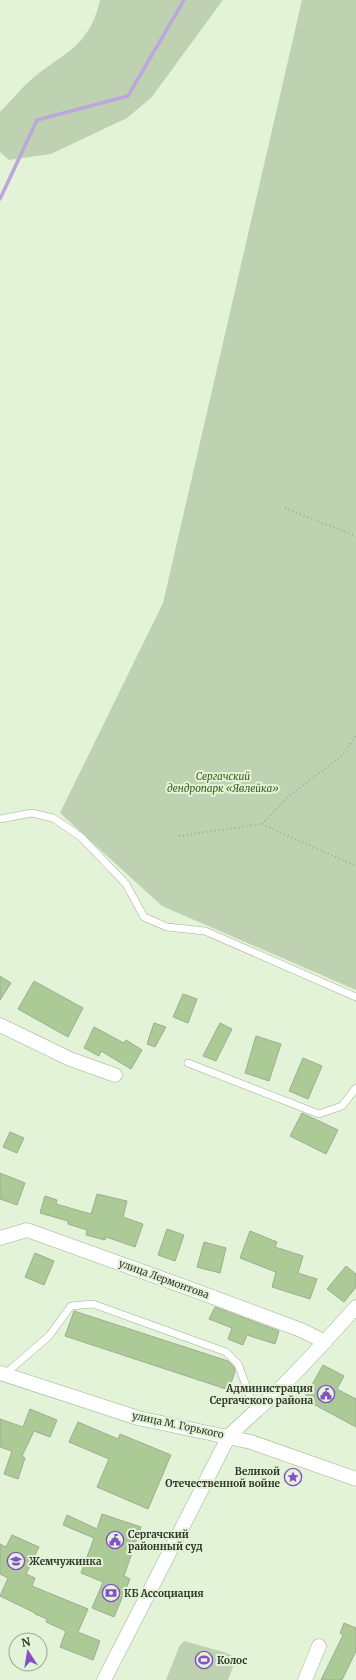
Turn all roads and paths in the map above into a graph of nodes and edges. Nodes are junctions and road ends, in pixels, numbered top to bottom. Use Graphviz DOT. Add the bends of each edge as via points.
graph roads {
  1 [pos="285,508"];
  2 [pos="356,536"];
  3 [pos="356,736"];
  4 [pos="0,819"];
  5 [pos="262,824"];
  6 [pos="179,836"];
  7 [pos="356,866"];
  8 [pos="356,998"];
  9 [pos="0,1026"];
  10 [pos="188,1063"];
  11 [pos="115,1075"];
  12 [pos="356,1088"];
  13 [pos="0,1238"];
  14 [pos="356,1307"];
  15 [pos="325,1342"];
  16 [pos="2,1374"];
  17 [pos="255,1410"];
  18 [pos="228,1436"];
  19 [pos="356,1479"];
  20 [pos="319,1646"];
  21 [pos="104,1680"];
  22 [pos="305,1680"];
  1 -- 2 [label="path"];
  3 -- 5 [label="path" via="343,755 290,795"];
  4 -- 8 [label="lane" via="32,813 53,818 80,837 126,884 144,917 168,927 205,931"];
  5 -- 6 [label="path"];
  5 -- 7 [label="path"];
  9 -- 11 [label="street" via="70,1059"];
  10 -- 12 [label="lane" via="319,1114 342,1106"];
  13 -- 15 [label="street, улица Лермонтова" via="27,1230 301,1330"];
  14 -- 15 [label="street"];
  15 -- 17 [label="street"];
  16 -- 17 [label="lane" via="49,1336 71,1306 94,1304 226,1352 238,1364"];
  16 -- 18 [label="street, улица М. Горького" via="138,1418"];
  17 -- 18 [label="street"];
  18 -- 19 [label="street, улица М. Горького"];
  18 -- 21 [label="street"];
  20 -- 22 [label="street"];
}
